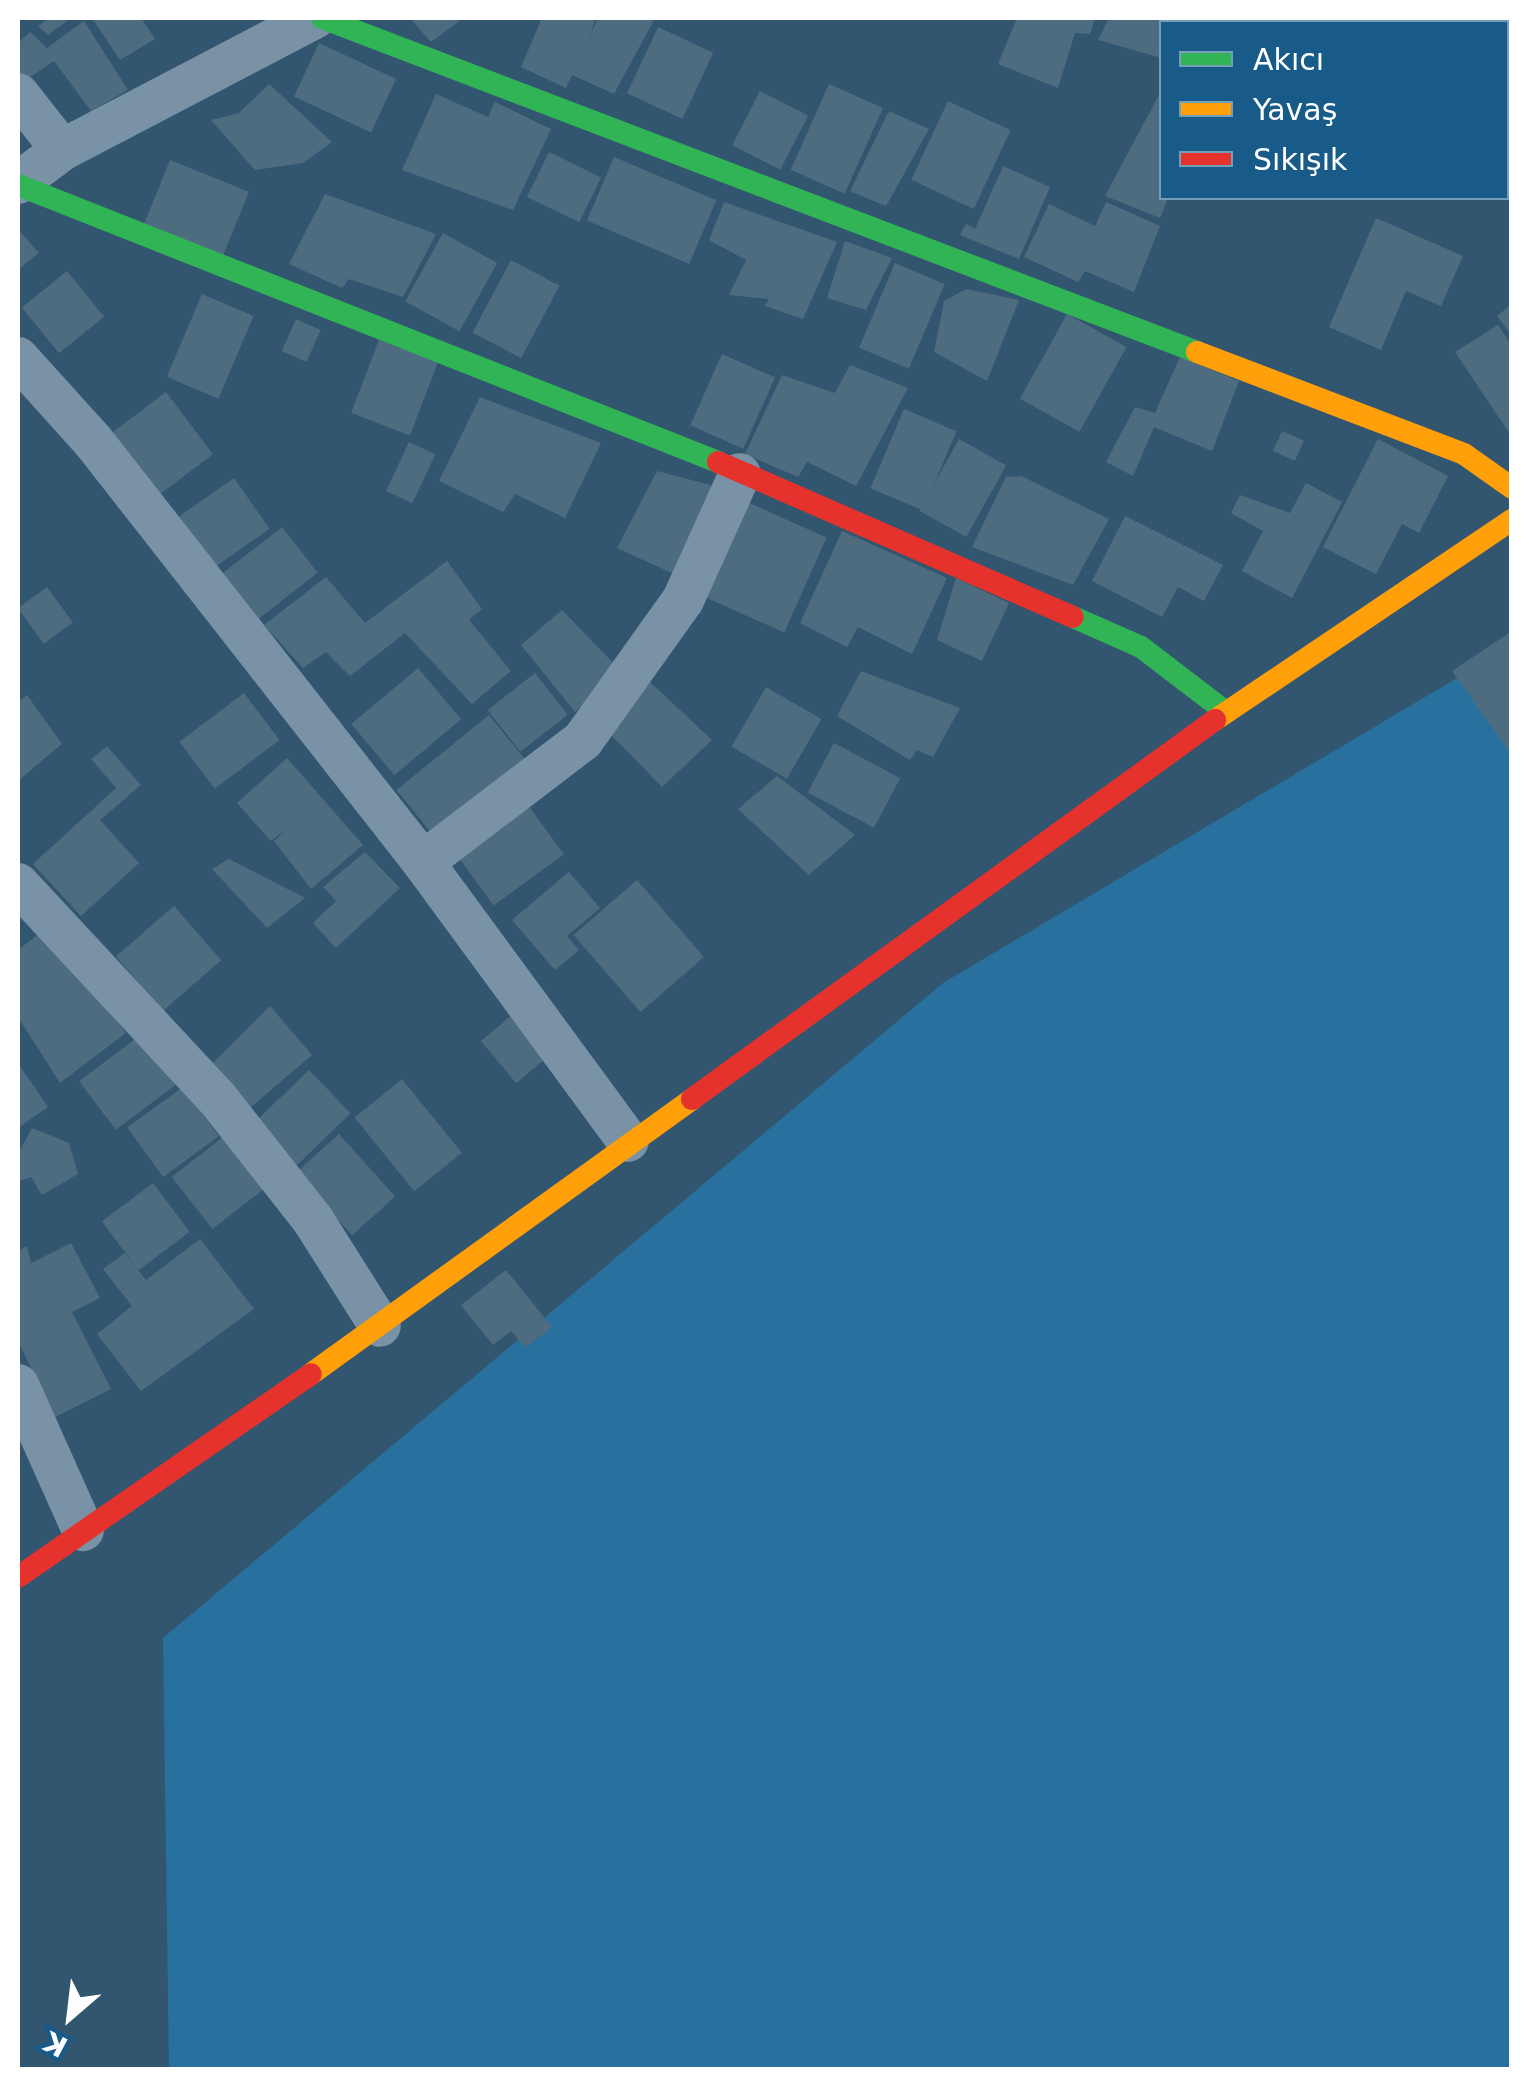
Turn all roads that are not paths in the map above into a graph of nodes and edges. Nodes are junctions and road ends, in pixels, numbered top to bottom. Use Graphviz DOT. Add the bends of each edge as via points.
graph roads {
  1 [pos="319,18"];
  2 [pos="18,94"];
  3 [pos="62,150"];
  4 [pos="18,184"];
  5 [pos="18,358"];
  6 [pos="740,474"];
  7 [pos="1512,488"];
  8 [pos="1512,520"];
  9 [pos="1226,712"];
  10 [pos="423,862"];
  11 [pos="18,884"];
  12 [pos="628,1141"];
  13 [pos="380,1326"];
  14 [pos="18,1385"];
  15 [pos="83,1530"];
  16 [pos="18,1577"];
  1 -- 3 [label="street"];
  1 -- 7 [label="street" via="1464,454"];
  2 -- 3 [label="street"];
  3 -- 4 [label="street"];
  4 -- 6 [label="street" via="572,398"];
  5 -- 10 [label="street" via="94,441"];
  6 -- 9 [label="street" via="1141,646"];
  6 -- 10 [label="street" via="683,600 583,740"];
  8 -- 9 [label="street"];
  9 -- 12 [label="street"];
  10 -- 12 [label="street"];
  11 -- 13 [label="street" via="217,1098 313,1220"];
  12 -- 13 [label="street"];
  13 -- 15 [label="street"];
  14 -- 15 [label="street"];
  15 -- 16 [label="street"];
}
